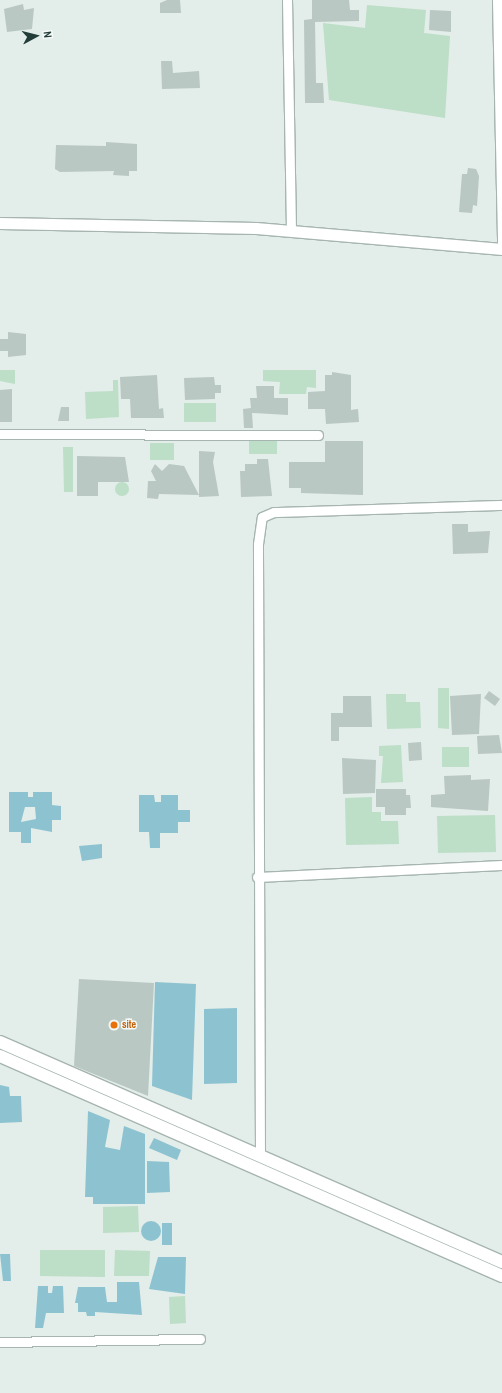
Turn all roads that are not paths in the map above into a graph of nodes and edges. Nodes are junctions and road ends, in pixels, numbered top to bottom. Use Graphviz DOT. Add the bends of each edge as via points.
graph roads {
  1 [pos="286,0"];
  2 [pos="498,0"];
  3 [pos="0,223"];
  4 [pos="291,231"];
  5 [pos="502,249"];
  6 [pos="0,434"];
  7 [pos="318,435"];
  8 [pos="502,505"];
  9 [pos="502,866"];
  10 [pos="257,877"];
  11 [pos="0,1042"];
  12 [pos="0,1056"];
  13 [pos="260,1156"];
  14 [pos="502,1262"];
  15 [pos="502,1276"];
  16 [pos="200,1339"];
  17 [pos="0,1342"];
  1 -- 4 [label="street"];
  2 -- 5 [label="street"];
  3 -- 4 [label="street"];
  4 -- 5 [label="street"];
  6 -- 7 [label="street"];
  8 -- 10 [label="street" via="274,512 262,517 258,544"];
  9 -- 10 [label="street"];
  10 -- 13 [label="street"];
  11 -- 13 [label="main road"];
  12 -- 15 [label="main road"];
  13 -- 14 [label="main road"];
  16 -- 17 [label="street"];
}
